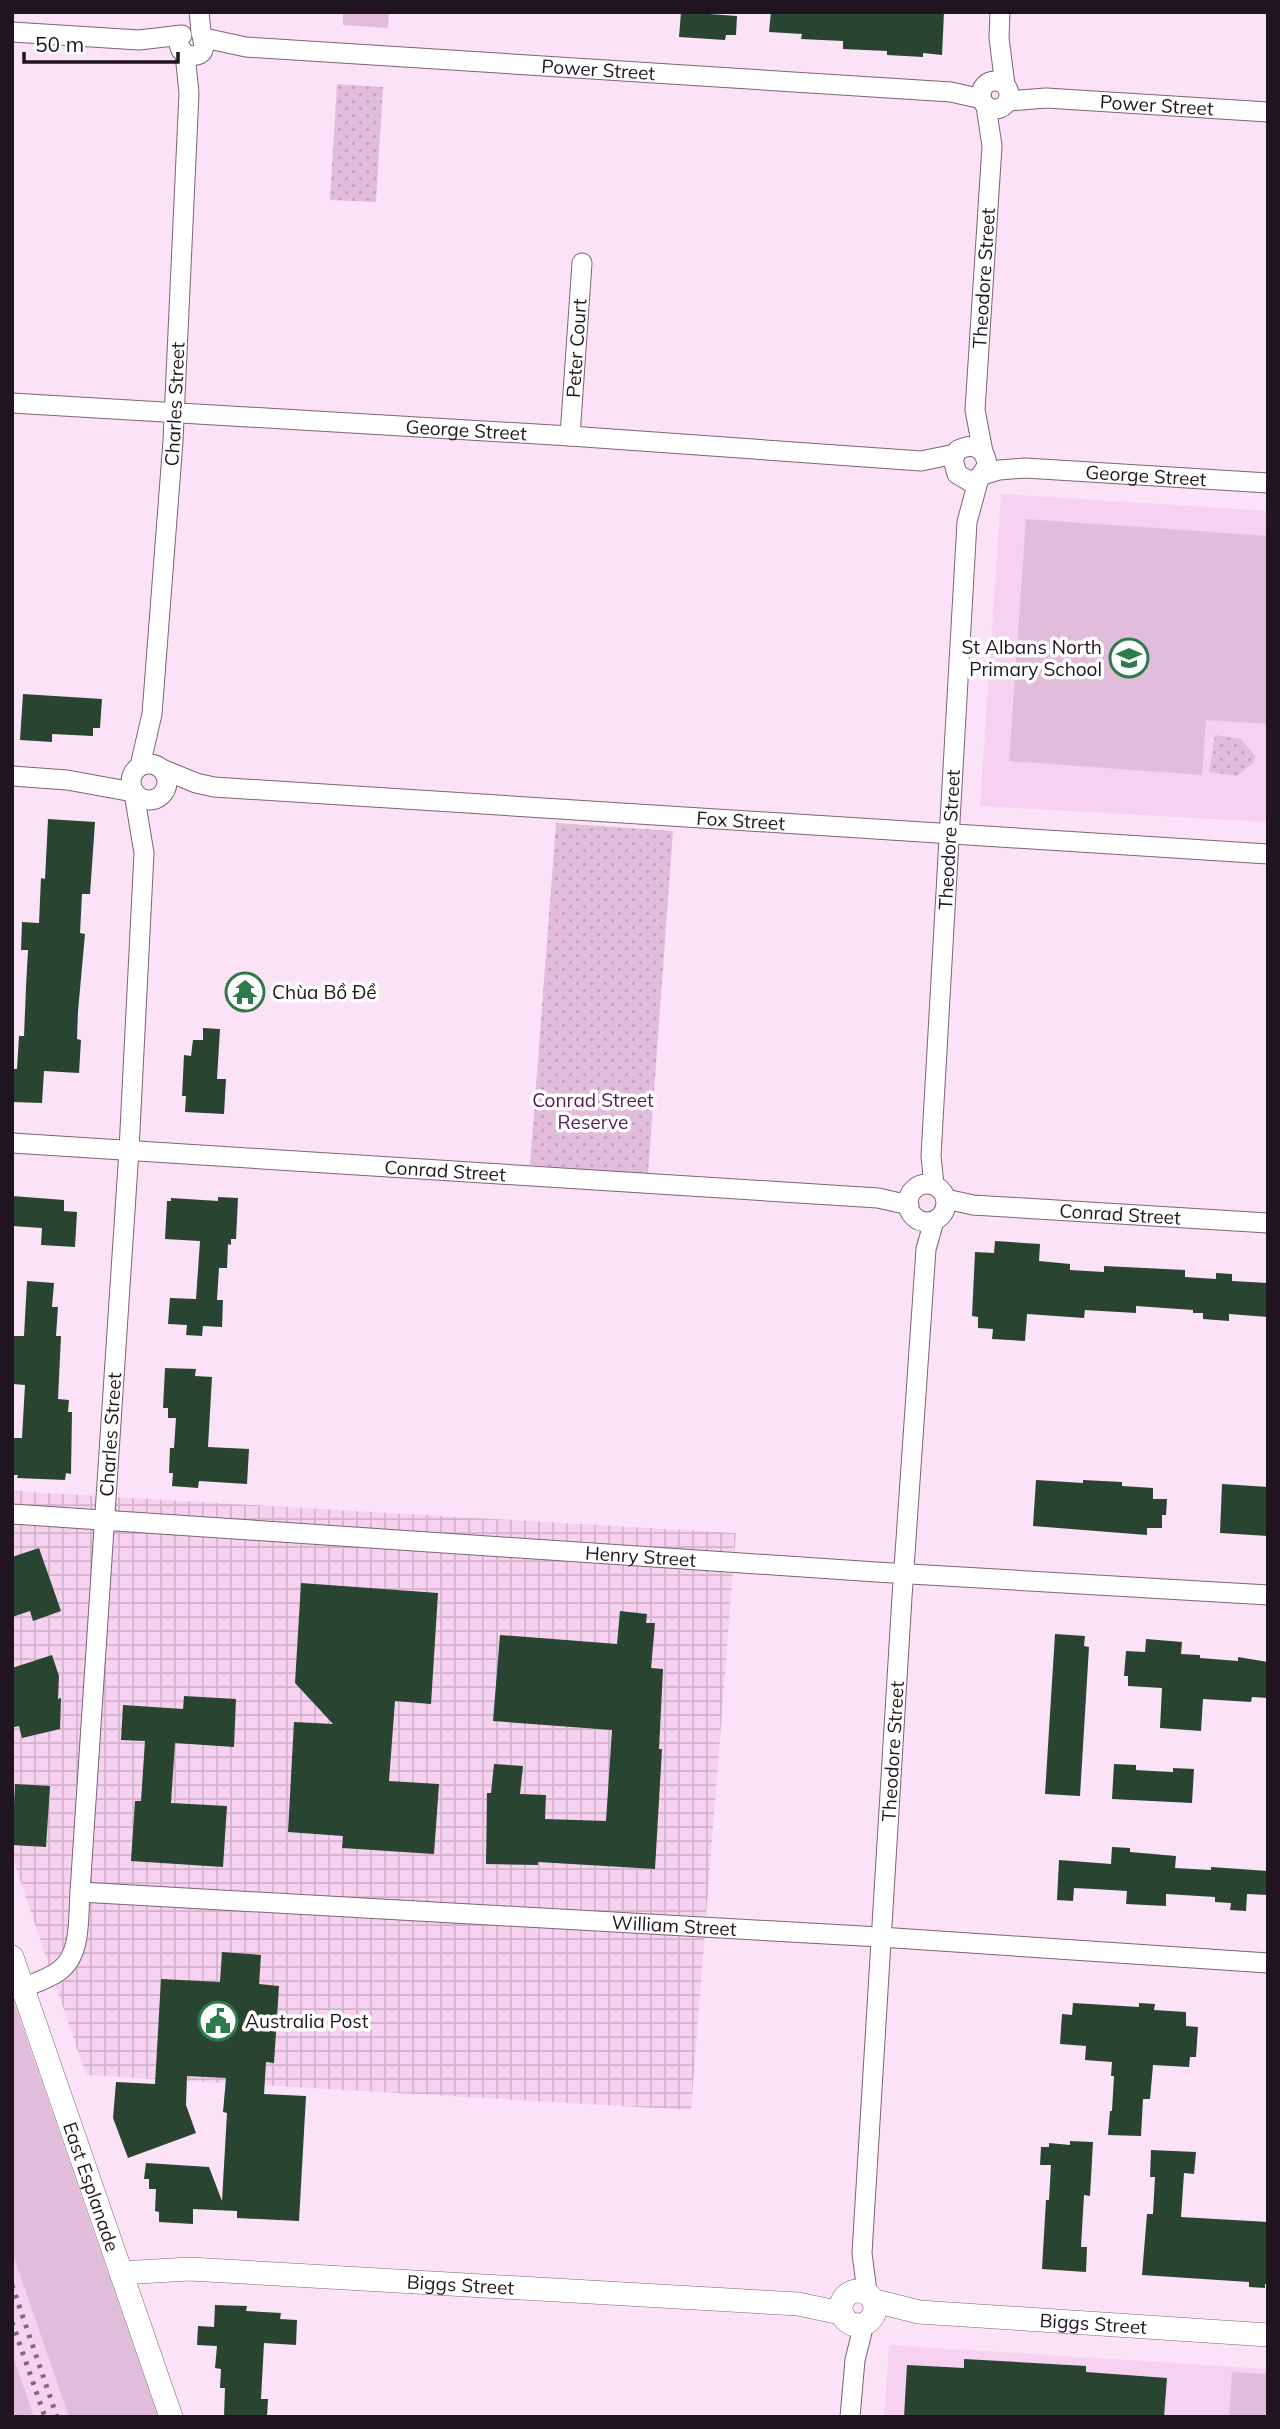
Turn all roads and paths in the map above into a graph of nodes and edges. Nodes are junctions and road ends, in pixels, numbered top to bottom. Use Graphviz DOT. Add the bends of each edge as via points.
graph roads {
  1 [pos="192,12"];
  2 [pos="199,12"];
  3 [pos="1000,12"];
  4 [pos="12,32"];
  5 [pos="193,44"];
  6 [pos="996,95"];
  7 [pos="1268,112"];
  8 [pos="582,262"];
  9 [pos="12,403"];
  10 [pos="175,414"];
  11 [pos="570,436"];
  12 [pos="970,464"];
  13 [pos="1268,483"];
  14 [pos="152,714"];
  15 [pos="138,768"];
  16 [pos="161,768"];
  17 [pos="12,776"];
  18 [pos="48,778"];
  19 [pos="214,787"];
  20 [pos="134,792"];
  21 [pos="160,797"];
  22 [pos="950,835"];
  23 [pos="144,853"];
  24 [pos="1268,854"];
  25 [pos="12,1143"];
  26 [pos="129,1150"];
  27 [pos="928,1203"];
  28 [pos="1268,1223"];
  29 [pos="12,1514"];
  30 [pos="106,1519"];
  31 [pos="903,1574"];
  32 [pos="1268,1595"];
  33 [pos="80,1892"];
  34 [pos="880,1937"];
  35 [pos="12,1957"];
  36 [pos="1268,1963"];
  37 [pos="23,1988"];
  38 [pos="121,2273"];
  39 [pos="858,2308"];
  40 [pos="1268,2335"];
  41 [pos="171,2417"];
  42 [pos="850,2417"];
  1 -- 5 [label="street, Charles Street"];
  2 -- 5 [label="street, Charles Street"];
  3 -- 6 [label="street, Theodore Street"];
  4 -- 5 [label="street, Power Street"];
  5 -- 6 [label="street, Power Street"];
  5 -- 10 [label="street, Charles Street"];
  6 -- 7 [label="street, Power Street"];
  6 -- 12 [label="street, Theodore Street"];
  8 -- 11 [label="street, Peter Court"];
  9 -- 10 [label="street, George Street"];
  10 -- 11 [label="street, George Street"];
  10 -- 14 [label="street, Charles Street"];
  11 -- 12 [label="street, George Street"];
  12 -- 13 [label="street, George Street" via="999,470 1025,467"];
  12 -- 22 [label="street, Theodore Street"];
  14 -- 15 [label="street, Charles Street"];
  14 -- 16 [label="street, Charles Street"];
  15 -- 16 [label="street" via="150,764"];
  15 -- 18 [label="street" via="94,777"];
  15 -- 20 [label="street" via="131,780"];
  16 -- 19 [label="street, Fox Street"];
  16 -- 21 [label="street" via="167,779"];
  17 -- 18 [label="street"];
  18 -- 20 [label="street"];
  19 -- 21 [label="street, Fox Street"];
  19 -- 22 [label="street, Fox Street"];
  20 -- 21 [label="street" via="145,800"];
  20 -- 23 [label="street, Charles Street"];
  21 -- 23 [label="street, Charles Street"];
  22 -- 24 [label="street, Fox Street"];
  22 -- 27 [label="street, Theodore Street"];
  23 -- 26 [label="street, Charles Street"];
  25 -- 26 [label="street, Conrad Street"];
  26 -- 27 [label="street, Conrad Street"];
  26 -- 30 [label="street, Charles Street"];
  27 -- 28 [label="street, Conrad Street"];
  27 -- 31 [label="street, Theodore Street"];
  29 -- 30 [label="street, Henry Street"];
  30 -- 31 [label="street, Henry Street"];
  30 -- 33 [label="street, Charles Street"];
  31 -- 32 [label="street, Henry Street"];
  31 -- 34 [label="street, Theodore Street"];
  33 -- 34 [label="street, William Street"];
  33 -- 37 [label="street, Charles Street" via="70,1960 59,1971"];
  34 -- 36 [label="street, William Street"];
  34 -- 39 [label="street, Theodore Street"];
  35 -- 37 [label="street, East Esplanade"];
  37 -- 38 [label="street, East Esplanade"];
  38 -- 39 [label="street, Biggs Street" via="189,2269"];
  38 -- 41 [label="street, East Esplanade"];
  39 -- 40 [label="street, Biggs Street"];
  39 -- 42 [label="street, Theodore Street"];
}
